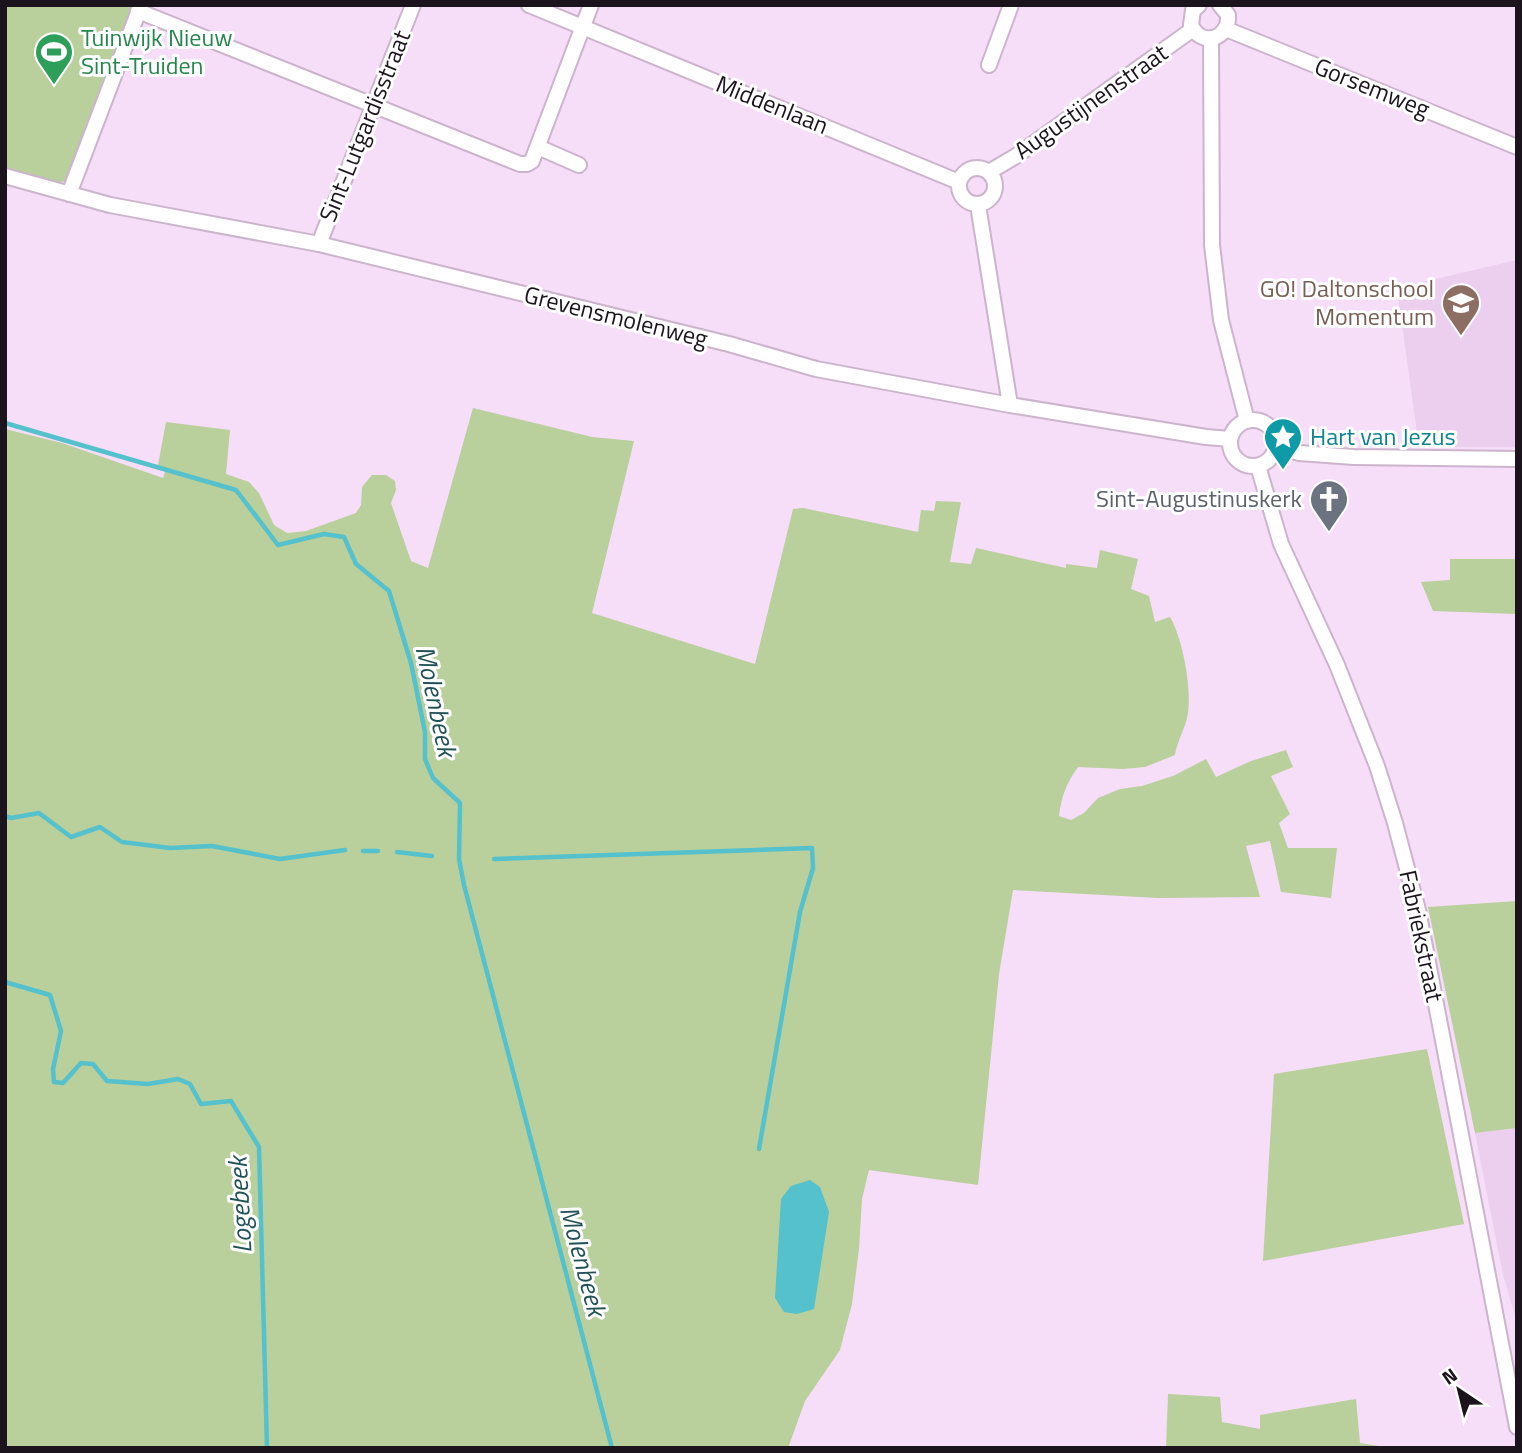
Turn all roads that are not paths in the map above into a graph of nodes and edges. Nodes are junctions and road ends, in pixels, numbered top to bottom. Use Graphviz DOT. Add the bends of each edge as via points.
graph roads {
  1 [pos="529,5"];
  2 [pos="591,5"];
  3 [pos="1011,5"];
  4 [pos="1220,5"];
  5 [pos="410,6"];
  6 [pos="1191,7"];
  7 [pos="139,8"];
  8 [pos="584,27"];
  9 [pos="1193,29"];
  10 [pos="1227,29"];
  11 [pos="1212,39"];
  12 [pos="989,65"];
  13 [pos="373,106"];
  14 [pos="538,147"];
  15 [pos="1517,147"];
  16 [pos="579,165"];
  17 [pos="989,172"];
  18 [pos="5,176"];
  19 [pos="960,182"];
  20 [pos="69,194"];
  21 [pos="978,205"];
  22 [pos="319,244"];
  23 [pos="1010,405"];
  24 [pos="1247,421"];
  25 [pos="1230,439"];
  26 [pos="1276,446"];
  27 [pos="1517,458"];
  28 [pos="1258,466"];
  29 [pos="1517,1336"];
  30 [pos="1507,1346"];
  31 [pos="1517,1427"];
  1 -- 8 [label="street, Middenlaan"];
  2 -- 8 [label="street"];
  3 -- 12 [label="street"];
  4 -- 10 [label="street" via="1227,15"];
  5 -- 13 [label="street, Sint-Lutgardisstraat"];
  6 -- 9 [label="street"];
  7 -- 13 [label="street"];
  7 -- 20 [label="street"];
  8 -- 14 [label="street"];
  8 -- 19 [label="street, Middenlaan"];
  9 -- 11 [label="street" via="1202,38"];
  9 -- 17 [label="street, Augustijnenstraat"];
  10 -- 11 [label="street"];
  10 -- 15 [label="street, Gorsemweg"];
  11 -- 24 [label="street" via="1212,245 1221,320"];
  13 -- 14 [label="street" via="520,164 533,161"];
  13 -- 22 [label="street, Sint-Lutgardisstraat"];
  14 -- 16 [label="street"];
  17 -- 19 [label="street" via="971,169"];
  17 -- 21 [label="street" via="995,181 994,193"];
  18 -- 20 [label="street, Grevensmolenweg"];
  19 -- 21 [label="street" via="962,197"];
  20 -- 22 [label="street, Grevensmolenweg"];
  21 -- 23 [label="street"];
  22 -- 23 [label="street, Grevensmolenweg" via="816,369"];
  23 -- 25 [label="street, Grevensmolenweg"];
  24 -- 25 [label="street"];
  24 -- 26 [label="street" via="1268,426"];
  25 -- 28 [label="street" via="1239,462"];
  26 -- 27 [label="street" via="1299,453 1354,457"];
  26 -- 28 [label="street" via="1270,459"];
  28 -- 30 [label="street, Fabriekstraat" via="1281,544 1377,766 1408,869"];
  29 -- 30 [label="street"];
  30 -- 31 [label="street, Fabriekstraat"];
}
